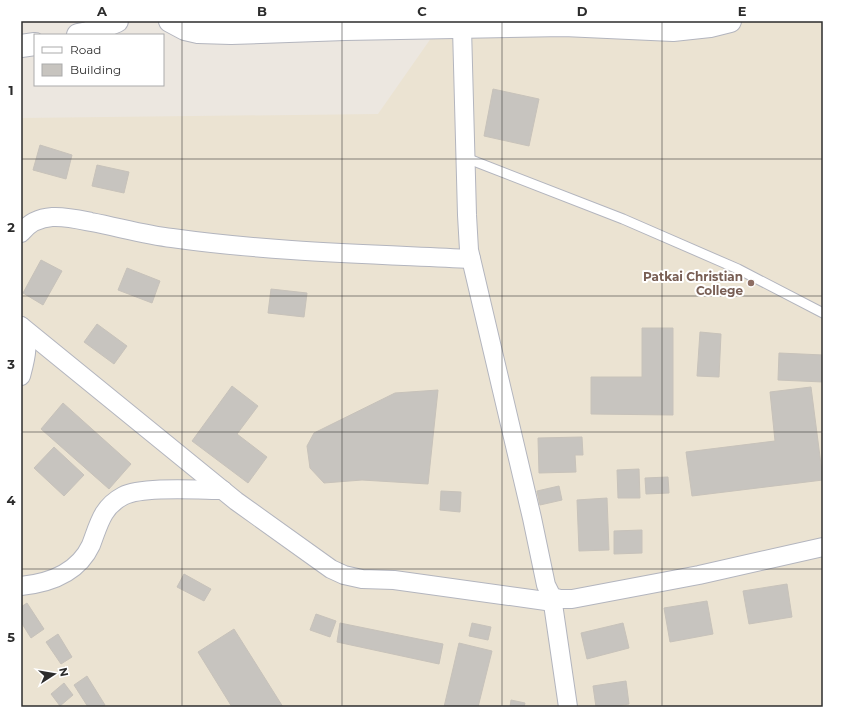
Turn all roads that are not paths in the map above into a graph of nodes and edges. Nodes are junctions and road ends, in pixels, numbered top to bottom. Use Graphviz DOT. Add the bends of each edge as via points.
graph roads {
  1 [pos="117,21"];
  2 [pos="170,21"];
  3 [pos="730,21"];
  4 [pos="462,28"];
  5 [pos="83,34"];
  6 [pos="34,44"];
  7 [pos="21,46"];
  8 [pos="466,158"];
  9 [pos="21,233"];
  10 [pos="471,259"];
  11 [pos="823,313"];
  12 [pos="21,326"];
  13 [pos="21,376"];
  14 [pos="224,490"];
  15 [pos="823,547"];
  16 [pos="21,586"];
  17 [pos="552,599"];
  18 [pos="568,707"];
  1 -- 5 [label="street"];
  2 -- 4 [label="street" via="198,32 231,33"];
  3 -- 4 [label="street" via="673,30 564,25"];
  4 -- 8 [label="street"];
  6 -- 7 [label="street"];
  8 -- 10 [label="street"];
  8 -- 11 [label="lane" via="623,219 738,269"];
  9 -- 10 [label="street" via="34,222 45,217 56,217 170,238 275,249"];
  10 -- 17 [label="street" via="546,585"];
  12 -- 13 [label="street" via="26,336 27,347"];
  12 -- 14 [label="street"];
  14 -- 16 [label="street" via="155,490 125,495 105,510 90,546 71,570 53,580"];
  14 -- 17 [label="street" via="325,565 344,575"];
  15 -- 17 [label="street" via="699,575 572,599"];
  17 -- 18 [label="street"];
}
